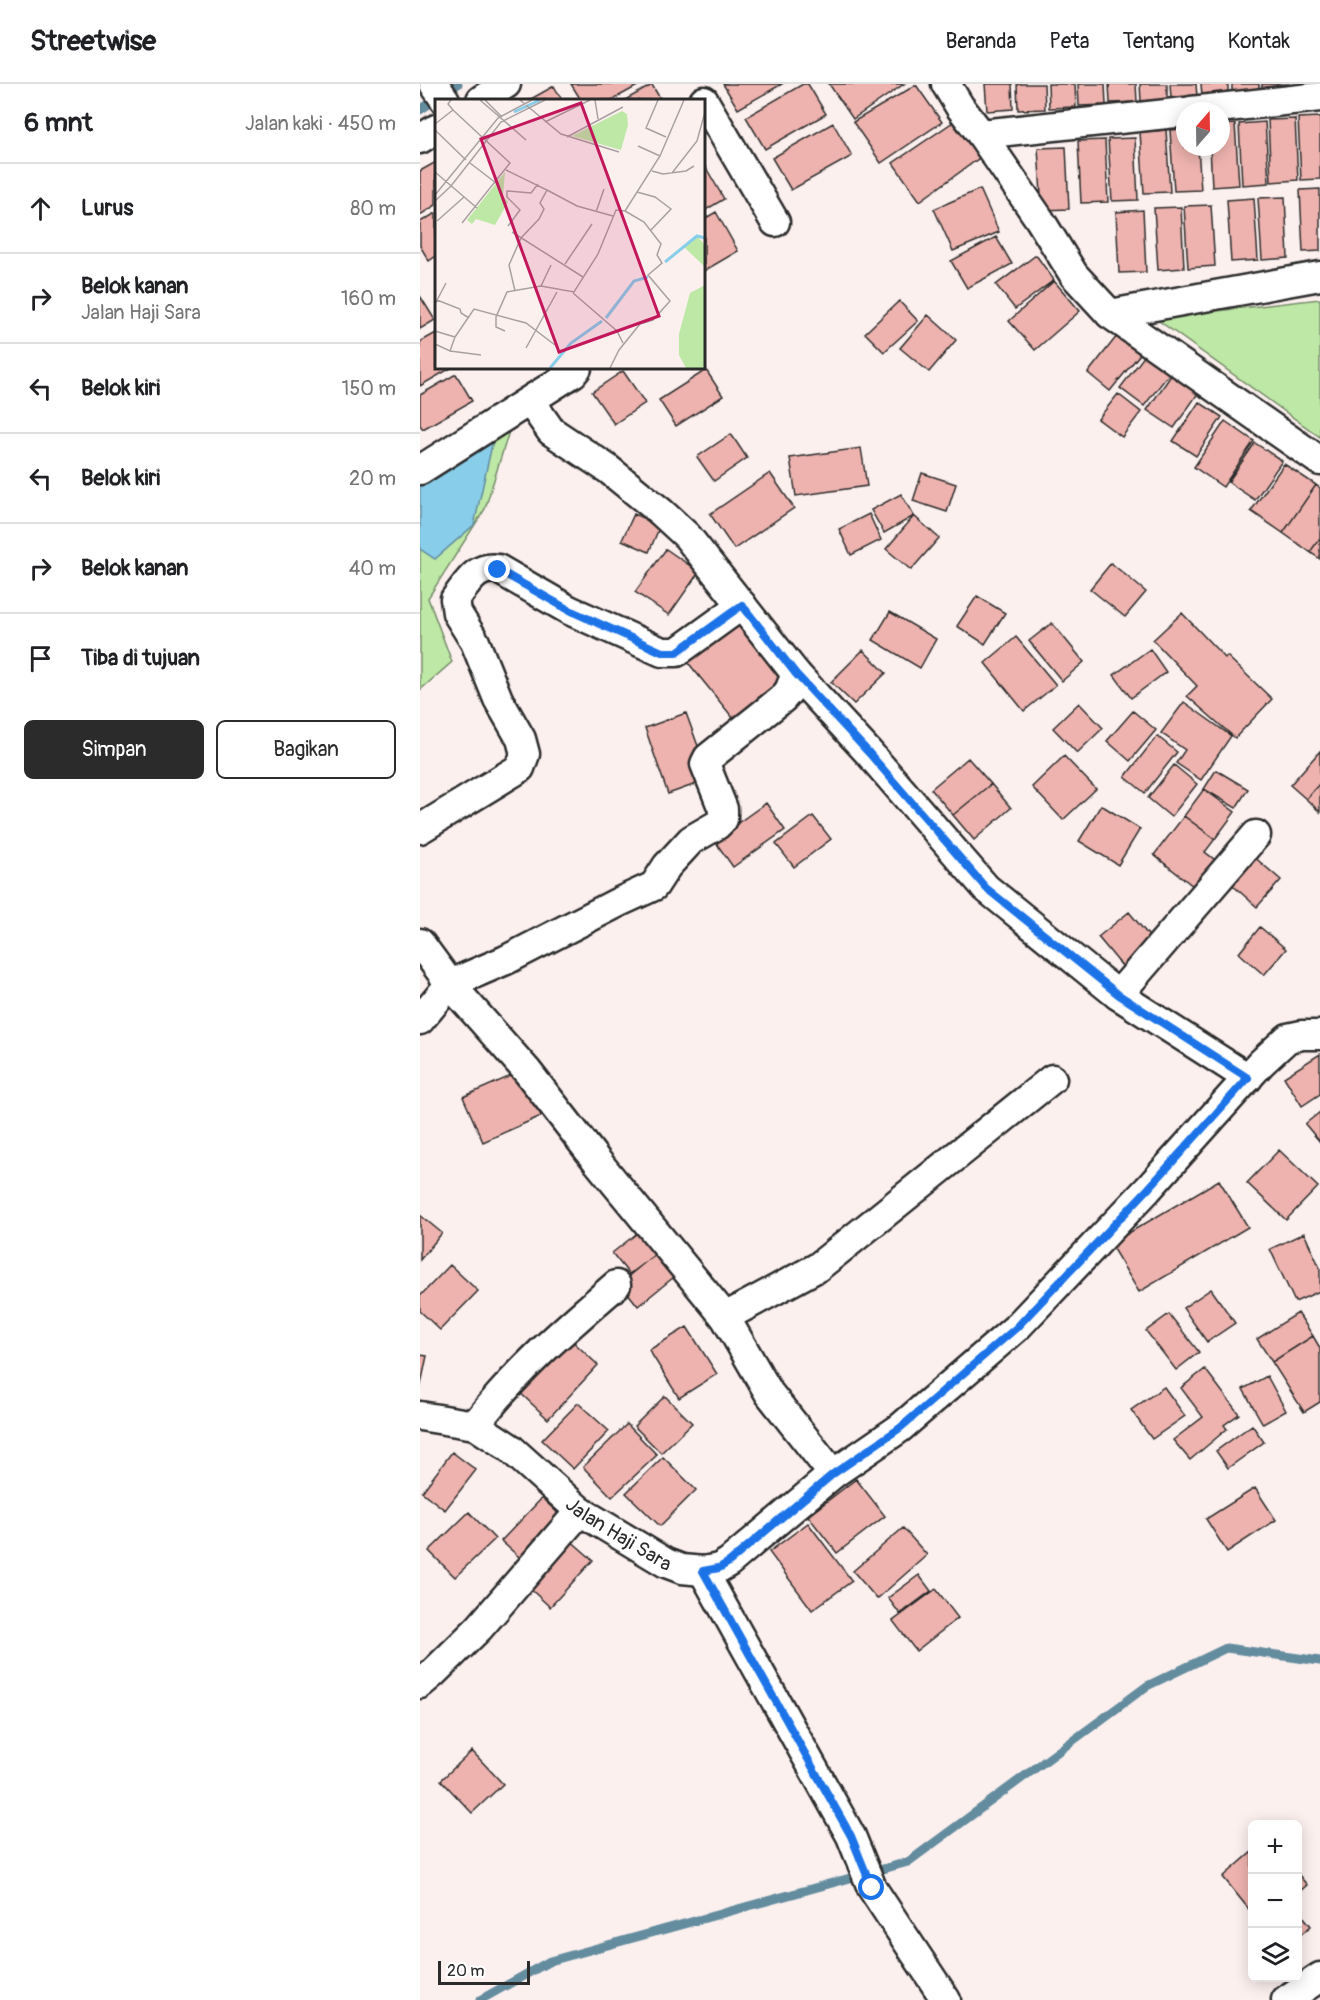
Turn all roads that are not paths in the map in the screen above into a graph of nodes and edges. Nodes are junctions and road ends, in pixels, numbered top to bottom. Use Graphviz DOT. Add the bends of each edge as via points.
graph roads {
  1 [pos="506,84"];
  2 [pos="693,84"];
  3 [pos="946,84"];
  4 [pos="1320,97"];
  5 [pos="483,99"];
  6 [pos="702,99"];
  7 [pos="705,104"];
  8 [pos="1230,107"];
  9 [pos="1176,113"];
  10 [pos="435,130"];
  11 [pos="981,135"];
  12 [pos="420,139"];
  13 [pos="776,222"];
  14 [pos="1320,276"];
  15 [pos="1110,314"];
  16 [pos="576,369"];
  17 [pos="534,398"];
  18 [pos="1320,461"];
  19 [pos="420,470"];
  20 [pos="742,605"];
  21 [pos="796,674"];
  22 [pos="420,830"];
  23 [pos="1256,835"];
  24 [pos="420,942"];
  25 [pos="450,984"];
  26 [pos="1119,995"];
  27 [pos="420,1020"];
  28 [pos="1320,1035"];
  29 [pos="1052,1078"];
  30 [pos="1248,1078"];
  31 [pos="616,1285"];
  32 [pos="725,1317"];
  33 [pos="420,1416"];
  34 [pos="475,1425"];
  35 [pos="833,1474"];
  36 [pos="580,1511"];
  37 [pos="703,1571"];
  38 [pos="420,1683"];
  39 [pos="1320,1977"];
  40 [pos="946,2000"];
  41 [pos="1287,2000"];
  1 -- 5 [label="street"];
  2 -- 6 [label="street"];
  3 -- 11 [label="street"];
  4 -- 8 [label="street"];
  7 -- 13 [label="street"];
  9 -- 11 [label="street"];
  10 -- 12 [label="street"];
  11 -- 15 [label="street" via="1074,275"];
  14 -- 15 [label="street"];
  15 -- 18 [label="street"];
  16 -- 17 [label="street"];
  17 -- 19 [label="street"];
  17 -- 20 [label="street" via="537,411 551,430 608,469 670,520"];
  20 -- 21 [label="street"];
  20 -- 22 [label="street" via="677,652 662,652 569,610 498,570 479,571 455,599 457,613 476,642 525,754 520,768"];
  21 -- 25 [label="street" via="783,698 708,758 705,764 723,809 723,819 691,840 654,886"];
  21 -- 26 [label="street" via="986,888"];
  23 -- 26 [label="street"];
  24 -- 25 [label="street"];
  25 -- 27 [label="street"];
  25 -- 32 [label="street" via="527,1071"];
  26 -- 30 [label="street"];
  28 -- 30 [label="street" via="1288,1038"];
  29 -- 32 [label="street" via="818,1267"];
  30 -- 35 [label="street" via="1016,1328 900,1428"];
  31 -- 34 [label="street" via="497,1395"];
  32 -- 35 [label="street" via="769,1394"];
  33 -- 34 [label="street, Jalan Haji Sara"];
  34 -- 36 [label="street, Jalan Haji Sara" via="510,1448"];
  35 -- 37 [label="street" via="729,1562"];
  36 -- 37 [label="street, Jalan Haji Sara" via="666,1563"];
  36 -- 38 [label="street" via="479,1628"];
  37 -- 40 [label="street" via="851,1836 872,1888"];
  39 -- 41 [label="street"];
}
